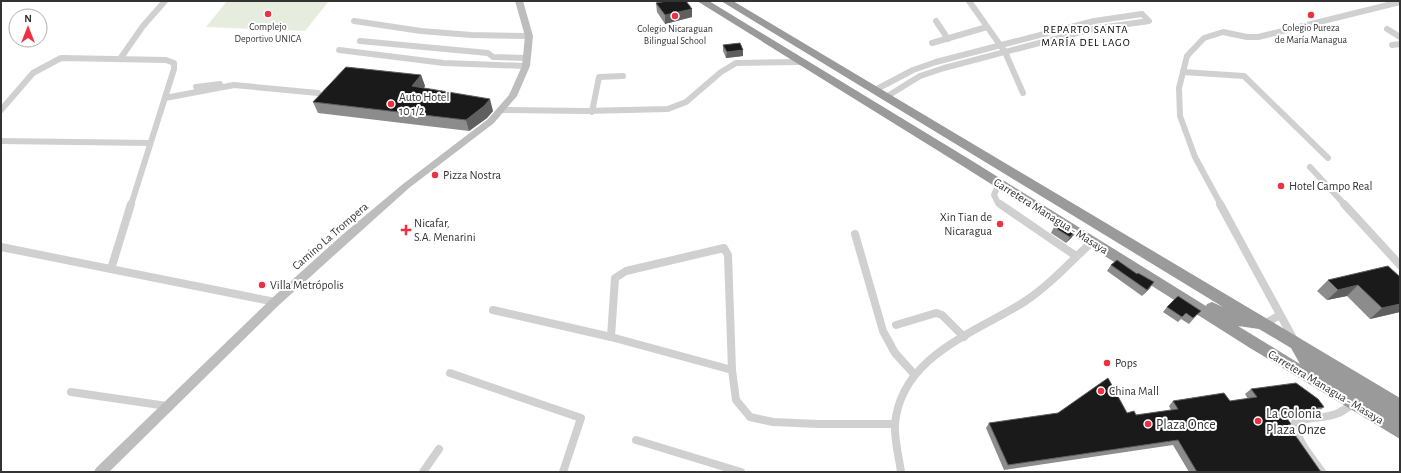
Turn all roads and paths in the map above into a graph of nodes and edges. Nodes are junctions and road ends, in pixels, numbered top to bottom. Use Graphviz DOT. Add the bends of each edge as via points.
graph roads {
  1 [pos="164,1"];
  2 [pos="519,1"];
  3 [pos="702,1"];
  4 [pos="726,1"];
  5 [pos="969,1"];
  6 [pos="1400,2"];
  7 [pos="354,21"];
  8 [pos="936,21"];
  9 [pos="987,27"];
  10 [pos="1387,29"];
  11 [pos="529,36"];
  12 [pos="1400,37"];
  13 [pos="948,39"];
  14 [pos="360,40"];
  15 [pos="932,44"];
  16 [pos="1400,44"];
  17 [pos="1000,45"];
  18 [pos="1392,45"];
  19 [pos="339,50"];
  20 [pos="1004,52"];
  21 [pos="120,59"];
  22 [pos="526,62"];
  23 [pos="800,62"];
  24 [pos="1182,72"];
  25 [pos="623,76"];
  26 [pos="234,85"];
  27 [pos="196,87"];
  28 [pos="875,90"];
  29 [pos="318,93"];
  30 [pos="1023,93"];
  31 [pos="886,97"];
  32 [pos="165,98"];
  33 [pos="1,110"];
  34 [pos="501,110"];
  35 [pos="592,112"];
  36 [pos="1,141"];
  37 [pos="150,143"];
  38 [pos="1328,158"];
  39 [pos="1001,166"];
  40 [pos="1310,167"];
  41 [pos="1000,183"];
  42 [pos="1036,188"];
  43 [pos="855,234"];
  44 [pos="1095,244"];
  45 [pos="1,247"];
  46 [pos="1076,256"];
  47 [pos="1400,266"];
  48 [pos="111,269"];
  49 [pos="275,302"];
  50 [pos="493,310"];
  51 [pos="1280,315"];
  52 [pos="1264,324"];
  53 [pos="896,325"];
  54 [pos="611,337"];
  55 [pos="964,337"];
  56 [pos="1295,342"];
  57 [pos="732,370"];
  58 [pos="450,373"];
  59 [pos="914,374"];
  60 [pos="71,392"];
  61 [pos="1352,404"];
  62 [pos="167,406"];
  63 [pos="1400,406"];
  64 [pos="1400,421"];
  65 [pos="895,424"];
  66 [pos="1400,432"];
  67 [pos="636,440"];
  68 [pos="439,449"];
  69 [pos="100,472"];
  70 [pos="422,472"];
  71 [pos="563,472"];
  72 [pos="741,472"];
  73 [pos="901,472"];
  74 [pos="1322,472"];
  1 -- 21 [label="street"];
  2 -- 11 [label="street, Camino La Trompera"];
  3 -- 23 [label="highway, Carretera Managua - Masaya"];
  4 -- 28 [label="highway, Carretera Managua - Masaya"];
  5 -- 9 [label="street"];
  6 -- 24 [label="street" via="1258,37 1223,32 1213,35 1204,38 1192,49"];
  7 -- 11 [label="street" via="421,31"];
  8 -- 13 [label="street"];
  9 -- 13 [label="street"];
  9 -- 17 [label="street"];
  10 -- 12 [label="street"];
  11 -- 22 [label="street, Camino La Trompera"];
  13 -- 15 [label="street"];
  14 -- 22 [label="street" via="488,52 493,57"];
  16 -- 18 [label="street"];
  17 -- 20 [label="street"];
  17 -- 20 [label="street" via="1094,21 1142,14 1149,21 1092,29"];
  17 -- 28 [label="street" via="936,62"];
  19 -- 22 [label="street" via="444,63"];
  20 -- 30 [label="street"];
  20 -- 31 [label="street" via="926,74"];
  21 -- 32 [label="street" via="166,60 174,63"];
  21 -- 33 [label="street" via="61,58 33,73"];
  22 -- 34 [label="street, Camino La Trompera" via="513,96"];
  23 -- 35 [label="street" via="736,63 728,66 678,106"];
  23 -- 41 [label="highway, Carretera Managua - Masaya"];
  24 -- 38 [label="street" via="1244,76"];
  24 -- 51 [label="street" via="1179,88 1180,116 1195,157"];
  25 -- 35 [label="street" via="599,77"];
  26 -- 27 [label="street"];
  26 -- 29 [label="street"];
  26 -- 32 [label="street"];
  28 -- 31 [label="highway, Carretera Managua - Masaya"];
  31 -- 39 [label="highway, Carretera Managua - Masaya"];
  32 -- 37 [label="street"];
  34 -- 35 [label="street"];
  34 -- 49 [label="street, Camino La Trompera" via="491,122 406,186"];
  36 -- 37 [label="street"];
  37 -- 48 [label="street"];
  39 -- 41 [label="highway" via="1003,175"];
  39 -- 42 [label="highway, Carretera Managua - Masaya"];
  40 -- 47 [label="street"];
  41 -- 42 [label="highway"];
  41 -- 44 [label="highway, Carretera Managua - Masaya"];
  41 -- 46 [label="street" via="993,193 998,203"];
  42 -- 52 [label="highway, Carretera Managua - Masaya"];
  43 -- 59 [label="street" via="883,331 895,353"];
  44 -- 46 [label="street"];
  44 -- 52 [label="highway" via="1129,259 1222,314 1244,322"];
  44 -- 61 [label="highway, Carretera Managua - Masaya"];
  45 -- 48 [label="street"];
  46 -- 55 [label="street" via="1024,302"];
  48 -- 49 [label="street"];
  49 -- 62 [label="street, Camino La Trompera"];
  50 -- 54 [label="street"];
  51 -- 52 [label="street"];
  51 -- 56 [label="street"];
  52 -- 56 [label="highway, Carretera Managua - Masaya"];
  53 -- 55 [label="street" via="936,313 942,315"];
  54 -- 57 [label="street"];
  54 -- 57 [label="street" via="615,278 626,271 724,248 728,255"];
  55 -- 59 [label="street" via="941,351"];
  56 -- 63 [label="highway, Carretera Managua - Masaya"];
  56 -- 64 [label="highway" via="1307,362"];
  57 -- 65 [label="street" via="736,400 750,417 773,422"];
  58 -- 71 [label="street" via="581,418"];
  59 -- 65 [label="street" via="899,401"];
  60 -- 62 [label="street"];
  61 -- 66 [label="highway, Carretera Managua - Masaya"];
  61 -- 74 [label="street" via="1345,413 1296,422 1298,434"];
  62 -- 69 [label="street, Camino La Trompera"];
  65 -- 73 [label="street"];
  67 -- 72 [label="street"];
  68 -- 70 [label="street"];
}
